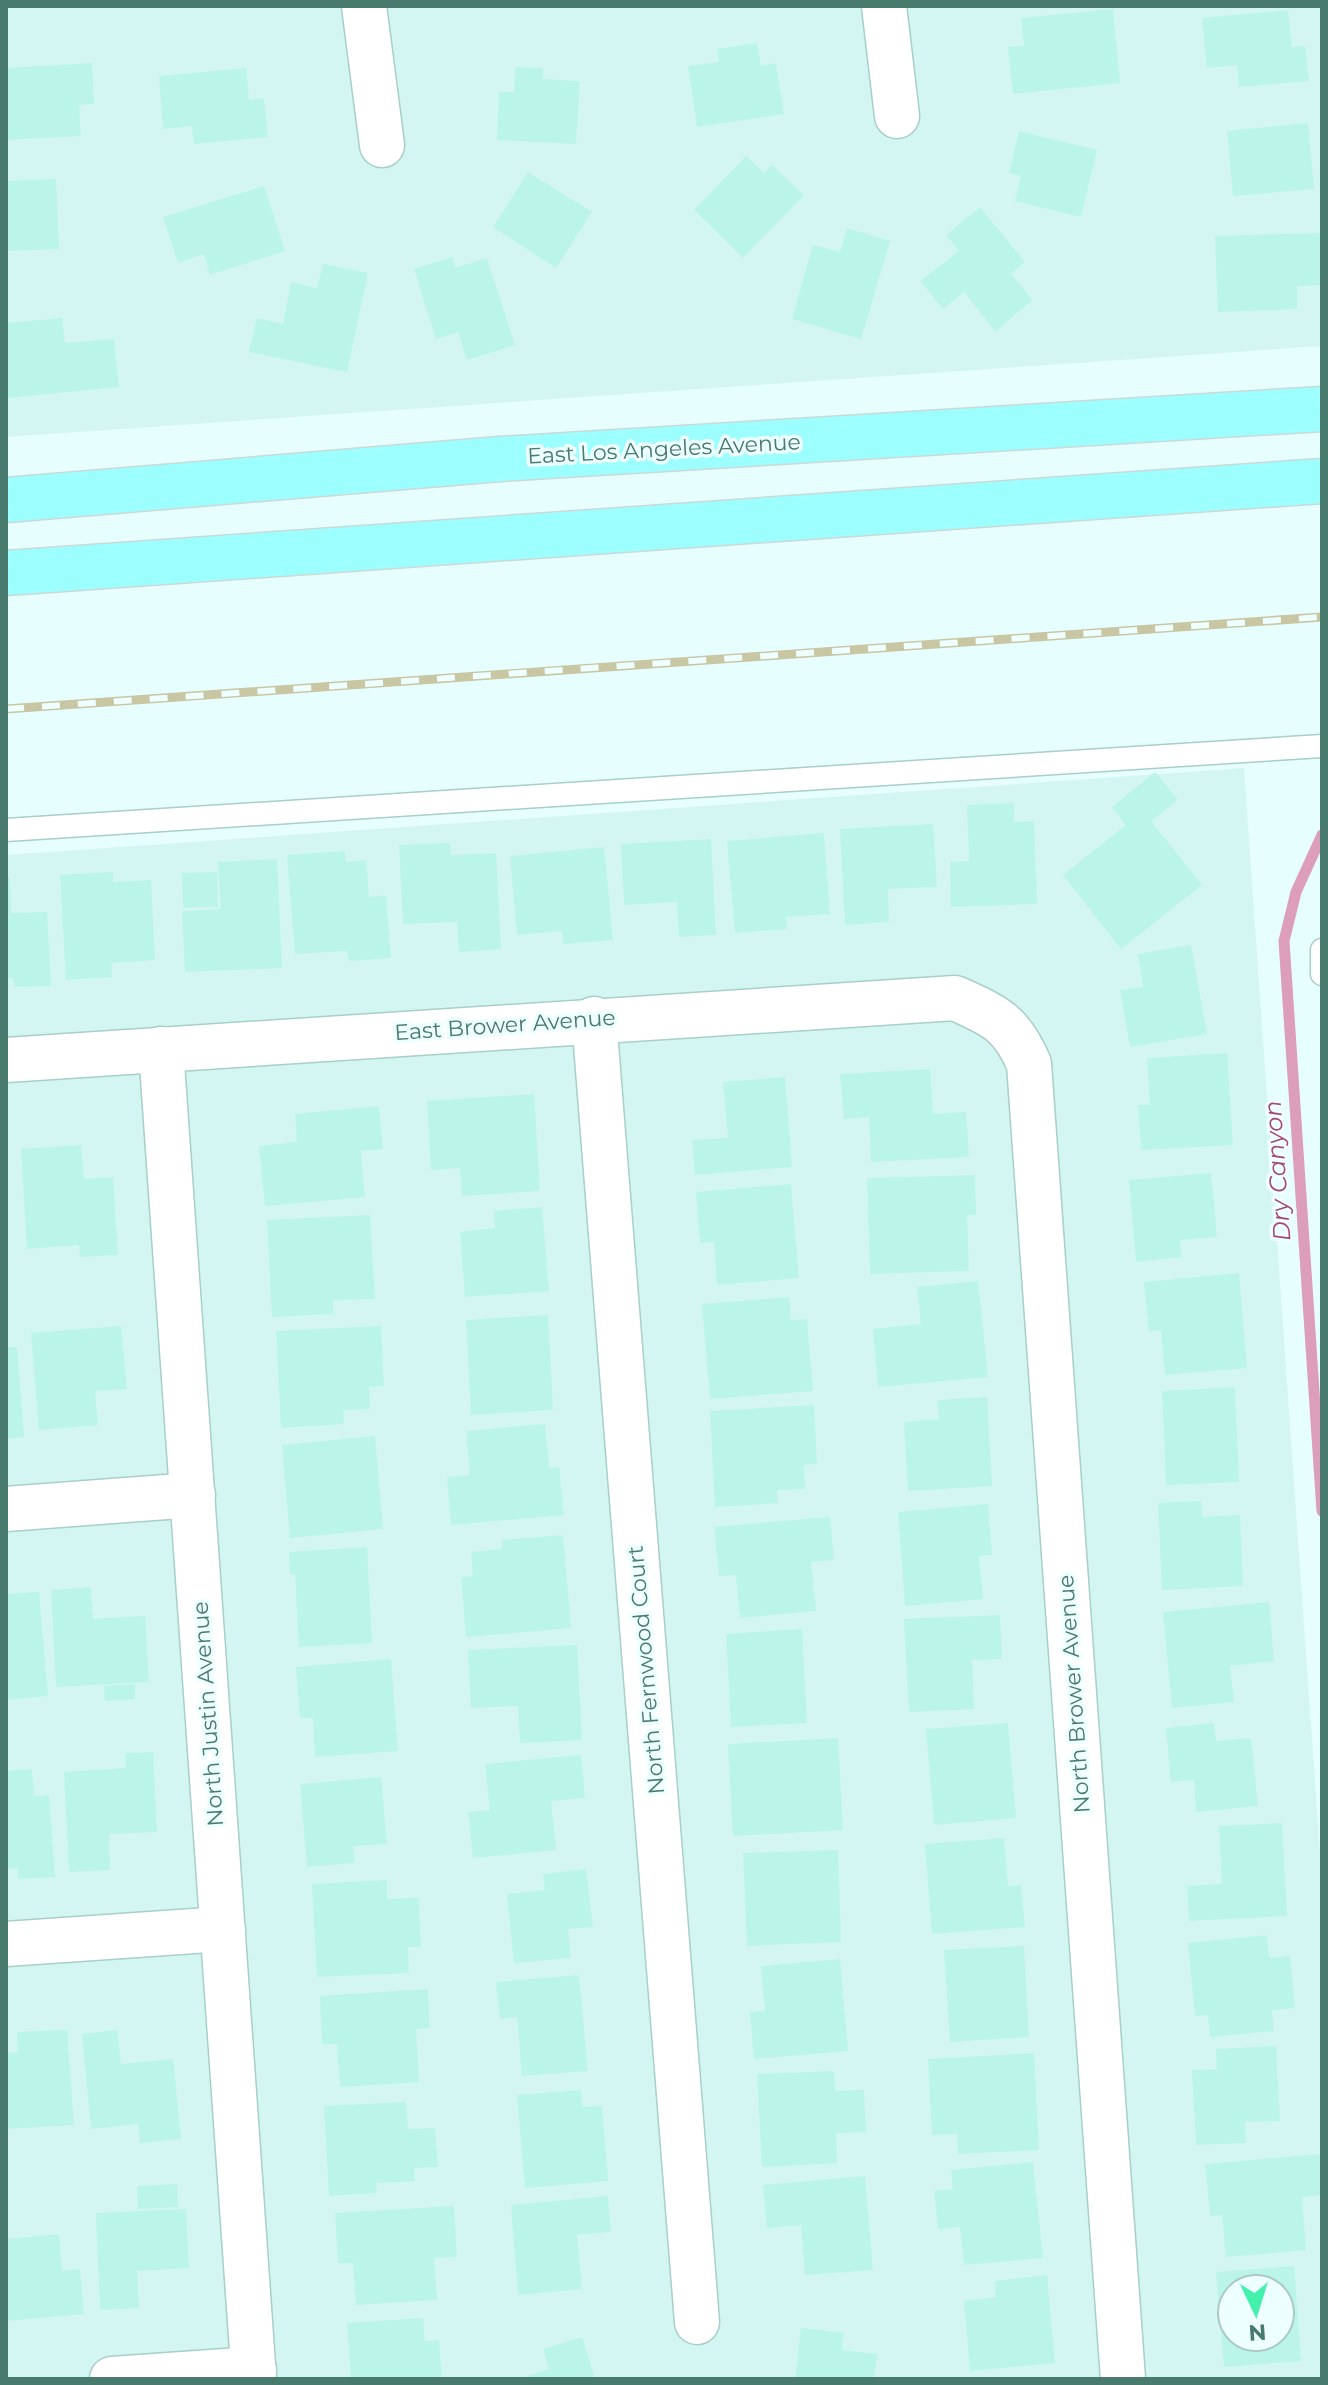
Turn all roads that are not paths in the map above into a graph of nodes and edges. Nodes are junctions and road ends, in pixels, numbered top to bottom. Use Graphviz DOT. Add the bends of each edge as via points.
graph roads {
  1 [pos="364,6"];
  2 [pos="884,6"];
  3 [pos="897,116"];
  4 [pos="382,145"];
  5 [pos="1322,409"];
  6 [pos="1322,481"];
  7 [pos="6,500"];
  8 [pos="6,573"];
  9 [pos="1322,746"];
  10 [pos="6,830"];
  11 [pos="1322,950"];
  12 [pos="1322,974"];
  13 [pos="1000,1018"];
  14 [pos="594,1019"];
  15 [pos="161,1049"];
  16 [pos="6,1060"];
  17 [pos="193,1495"];
  18 [pos="6,1509"];
  19 [pos="223,1929"];
  20 [pos="6,1944"];
  21 [pos="697,2322"];
  22 [pos="254,2374"];
  23 [pos="112,2379"];
  24 [pos="1123,2379"];
  1 -- 4 [label="street"];
  2 -- 3 [label="street"];
  5 -- 7 [label="main road, East Los Angeles Avenue" via="500,459"];
  6 -- 8 [label="main road"];
  9 -- 10 [label="lane"];
  11 -- 12 [label="lane"];
  13 -- 14 [label="street, East Brower Avenue" via="955,998"];
  13 -- 24 [label="street, North Brower Avenue" via="1018,1039 1029,1064"];
  14 -- 15 [label="street, East Brower Avenue"];
  14 -- 21 [label="street, North Fernwood Court"];
  15 -- 16 [label="street, East Brower Avenue"];
  15 -- 17 [label="street, North Justin Avenue"];
  17 -- 18 [label="street"];
  17 -- 19 [label="street, North Justin Avenue"];
  19 -- 20 [label="street"];
  19 -- 22 [label="street, North Justin Avenue"];
  22 -- 23 [label="street"];
}
